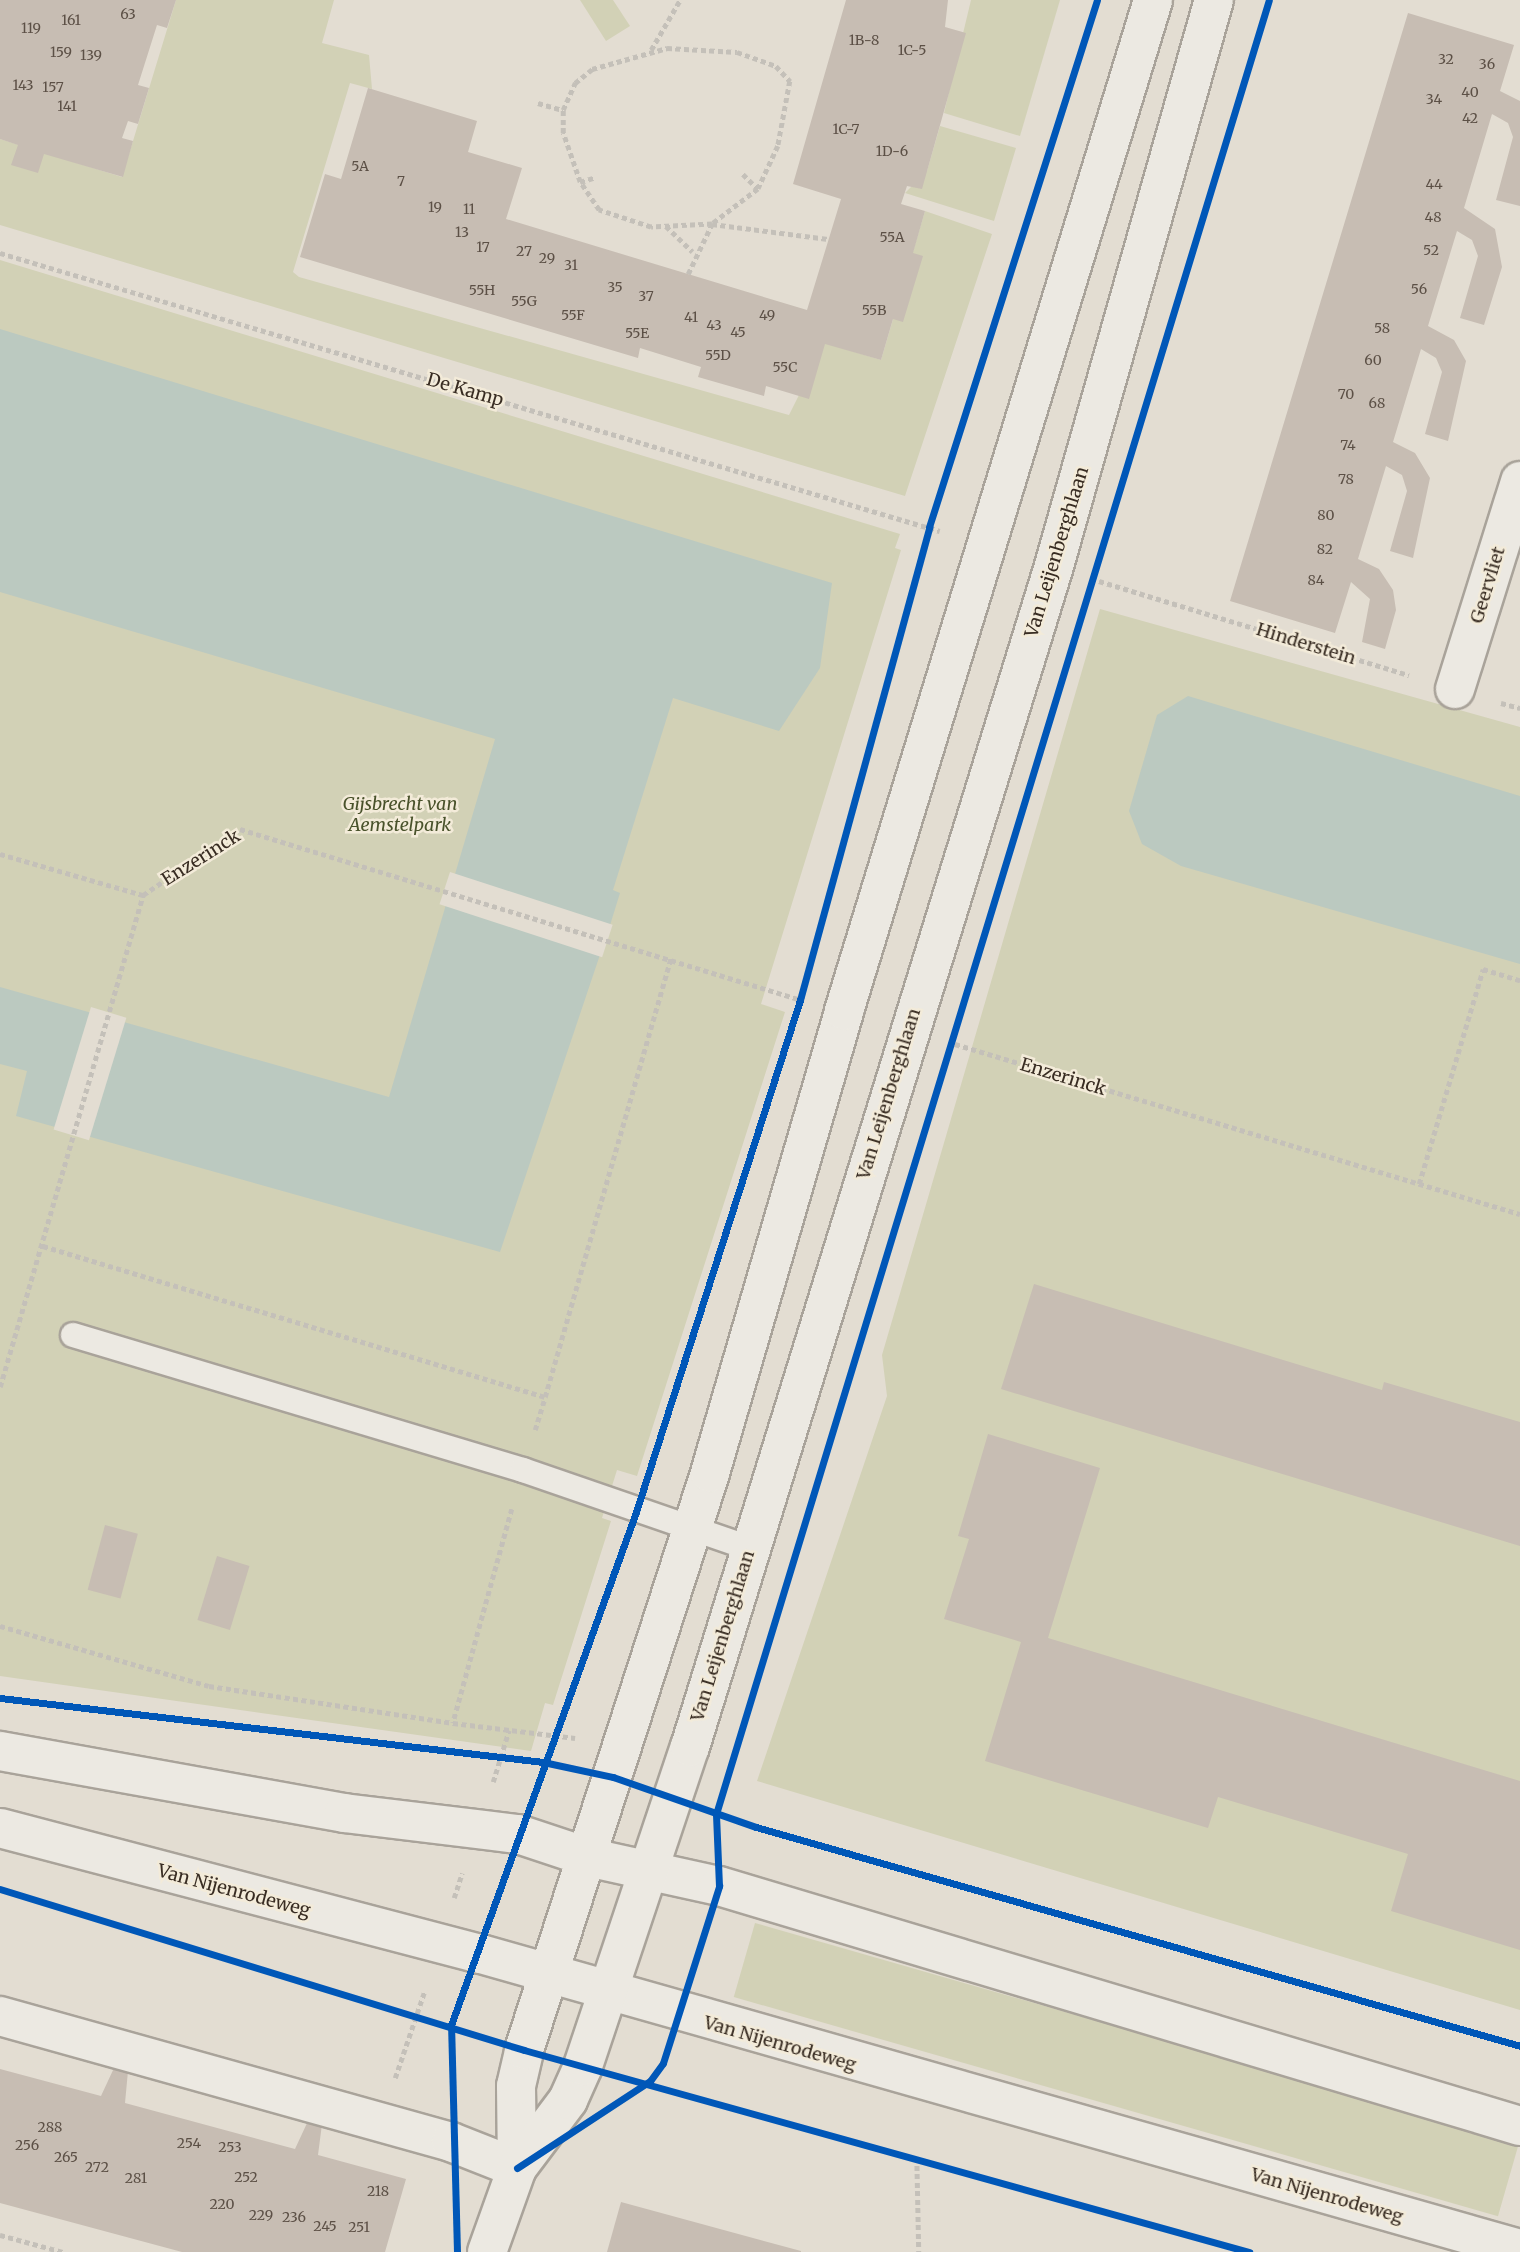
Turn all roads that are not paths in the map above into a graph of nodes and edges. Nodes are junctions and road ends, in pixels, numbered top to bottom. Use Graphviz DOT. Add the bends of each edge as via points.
graph roads {
  1 [pos="1153,0"];
  2 [pos="1214,0"];
  3 [pos="1520,481"];
  4 [pos="1455,689"];
  5 [pos="73,1335"];
  6 [pos="692,1530"];
  7 [pos="750,1548"];
  8 [pos="0,1751"];
  9 [pos="0,1828"];
  10 [pos="587,1857"];
  11 [pos="648,1871"];
  12 [pos="548,1975"];
  13 [pos="606,1992"];
  14 [pos="0,2016"];
  15 [pos="1520,2126"];
  16 [pos="517,2168"];
  17 [pos="1520,2249"];
  18 [pos="486,2252"];
  1 -- 6 [label="street, Van Leijenberghlaan" via="844,1012"];
  2 -- 7 [label="street, Van Leijenberghlaan" via="1054,566"];
  3 -- 4 [label="street, Geervliet"];
  5 -- 6 [label="lane" via="523,1470"];
  6 -- 7 [label="lane"];
  6 -- 10 [label="street, Van Leijenberghlaan"];
  7 -- 11 [label="street, Van Leijenberghlaan"];
  8 -- 10 [label="street" via="344,1813 518,1834"];
  9 -- 12 [label="street, Van Nijenrodeweg"];
  10 -- 11 [label="street"];
  10 -- 12 [label="street, Van Leijenberghlaan"];
  11 -- 13 [label="street, Van Leijenberghlaan"];
  11 -- 15 [label="street" via="719,1886"];
  12 -- 13 [label="street, Van Nijenrodeweg"];
  12 -- 16 [label="street, Van Leijenberghlaan" via="516,2086"];
  13 -- 16 [label="street, Van Leijenberghlaan" via="568,2100"];
  13 -- 17 [label="street, Van Nijenrodeweg"];
  14 -- 16 [label="street" via="451,2142"];
  16 -- 18 [label="street, Van Leijenberghlaan"];
}
